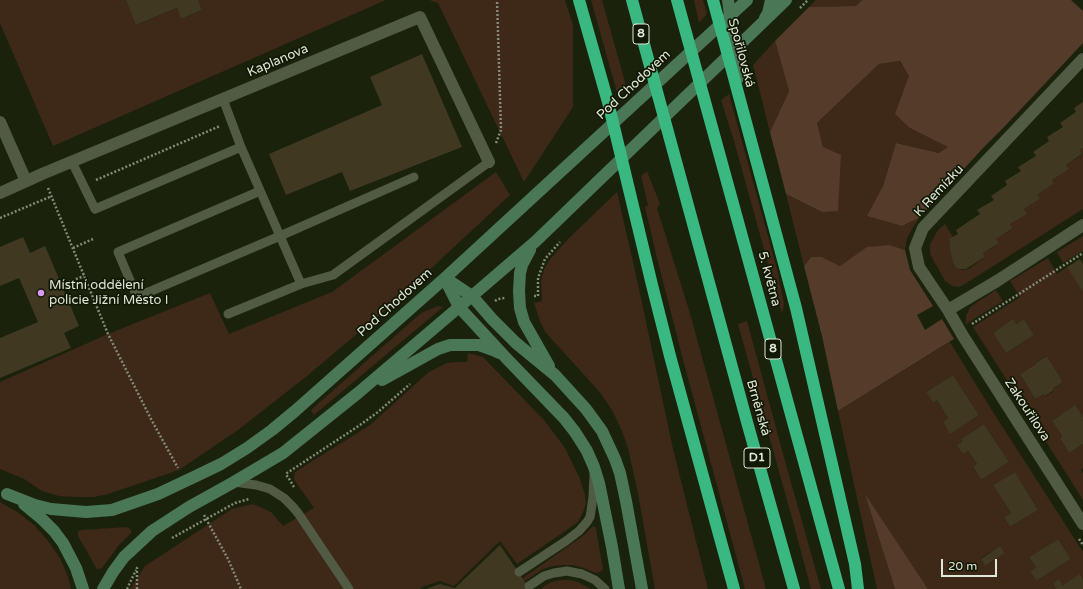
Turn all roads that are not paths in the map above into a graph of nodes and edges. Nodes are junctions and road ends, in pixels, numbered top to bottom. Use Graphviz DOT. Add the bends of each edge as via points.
graph roads {
  1 [pos="578,0"];
  2 [pos="632,0"];
  3 [pos="677,0"];
  4 [pos="728,0"];
  5 [pos="747,0"];
  6 [pos="771,0"];
  7 [pos="786,0"];
  8 [pos="714,4"];
  9 [pos="764,21"];
  10 [pos="1083,59"];
  11 [pos="223,99"];
  12 [pos="743,112"];
  13 [pos="0,122"];
  14 [pos="241,147"];
  15 [pos="72,162"];
  16 [pos="489,162"];
  17 [pos="414,177"];
  18 [pos="26,181"];
  19 [pos="260,191"];
  20 [pos="0,193"];
  21 [pos="1083,225"];
  22 [pos="280,236"];
  23 [pos="536,241"];
  24 [pos="445,278"];
  25 [pos="301,284"];
  26 [pos="472,296"];
  27 [pos="460,307"];
  28 [pos="948,310"];
  29 [pos="228,314"];
  30 [pos="721,327"];
  31 [pos="508,360"];
  32 [pos="554,375"];
  33 [pos="358,393"];
  34 [pos="594,467"];
  35 [pos="234,482"];
  36 [pos="3,492"];
  37 [pos="1083,524"];
  38 [pos="519,572"];
  39 [pos="732,585"];
  40 [pos="529,586"];
  41 [pos="83,589"];
  42 [pos="103,589"];
  43 [pos="349,589"];
  44 [pos="605,589"];
  45 [pos="619,589"];
  46 [pos="642,589"];
  47 [pos="794,589"];
  48 [pos="839,589"];
  49 [pos="858,589"];
  1 -- 39 [label="highway" via="608,102 670,356"];
  2 -- 30 [label="highway, 8"];
  3 -- 48 [label="highway, 5. května / 8"];
  4 -- 12 [label="main road"];
  5 -- 24 [label="main road, Pod Chodovem"];
  6 -- 9 [label="main road"];
  7 -- 9 [label="main road"];
  8 -- 12 [label="highway, Spořilovská"];
  9 -- 23 [label="main road"];
  10 -- 28 [label="street, K Remízku" via="923,228 915,248 919,267"];
  11 -- 14 [label="lane"];
  11 -- 15 [label="street, Kaplanova"];
  11 -- 16 [label="street, Kaplanova" via="420,17"];
  12 -- 49 [label="highway, Spořilovská" via="796,308 855,564"];
  13 -- 18 [label="street"];
  14 -- 15 [label="lane" via="95,209"];
  14 -- 19 [label="lane"];
  15 -- 18 [label="street, Kaplanova"];
  16 -- 25 [label="lane" via="333,275"];
  17 -- 22 [label="lane"];
  18 -- 20 [label="street, Kaplanova"];
  19 -- 22 [label="lane"];
  19 -- 22 [label="lane" via="118,252 134,291 137,297"];
  21 -- 28 [label="street"];
  22 -- 25 [label="lane"];
  23 -- 26 [label="main road"];
  23 -- 32 [label="main road" via="525,258 520,273 520,308 524,322"];
  24 -- 26 [label="main road"];
  24 -- 27 [label="main road"];
  24 -- 36 [label="main road, Pod Chodovem" via="272,430 247,448 194,477 131,504 98,512 51,509"];
  25 -- 29 [label="lane"];
  26 -- 27 [label="main road"];
  26 -- 32 [label="main road" via="516,343"];
  27 -- 31 [label="main road"];
  27 -- 33 [label="main road"];
  28 -- 37 [label="street, Zakouřilova"];
  30 -- 47 [label="highway, Brněnská / D1"];
  31 -- 33 [label="main road" via="487,347 450,345 438,349"];
  31 -- 34 [label="main road" via="570,424"];
  32 -- 46 [label="main road" via="590,414 602,431 615,459 623,486"];
  33 -- 35 [label="main road" via="283,453"];
  34 -- 38 [label="lane" via="590,517 579,531"];
  34 -- 45 [label="main road" via="606,515"];
  35 -- 42 [label="main road" via="152,531 124,557"];
  35 -- 43 [label="lane" via="270,489 284,498 298,513"];
  36 -- 41 [label="main road" via="33,511 54,531 71,557"];
  40 -- 44 [label="lane" via="544,576 567,572 582,574 595,580"];
}
